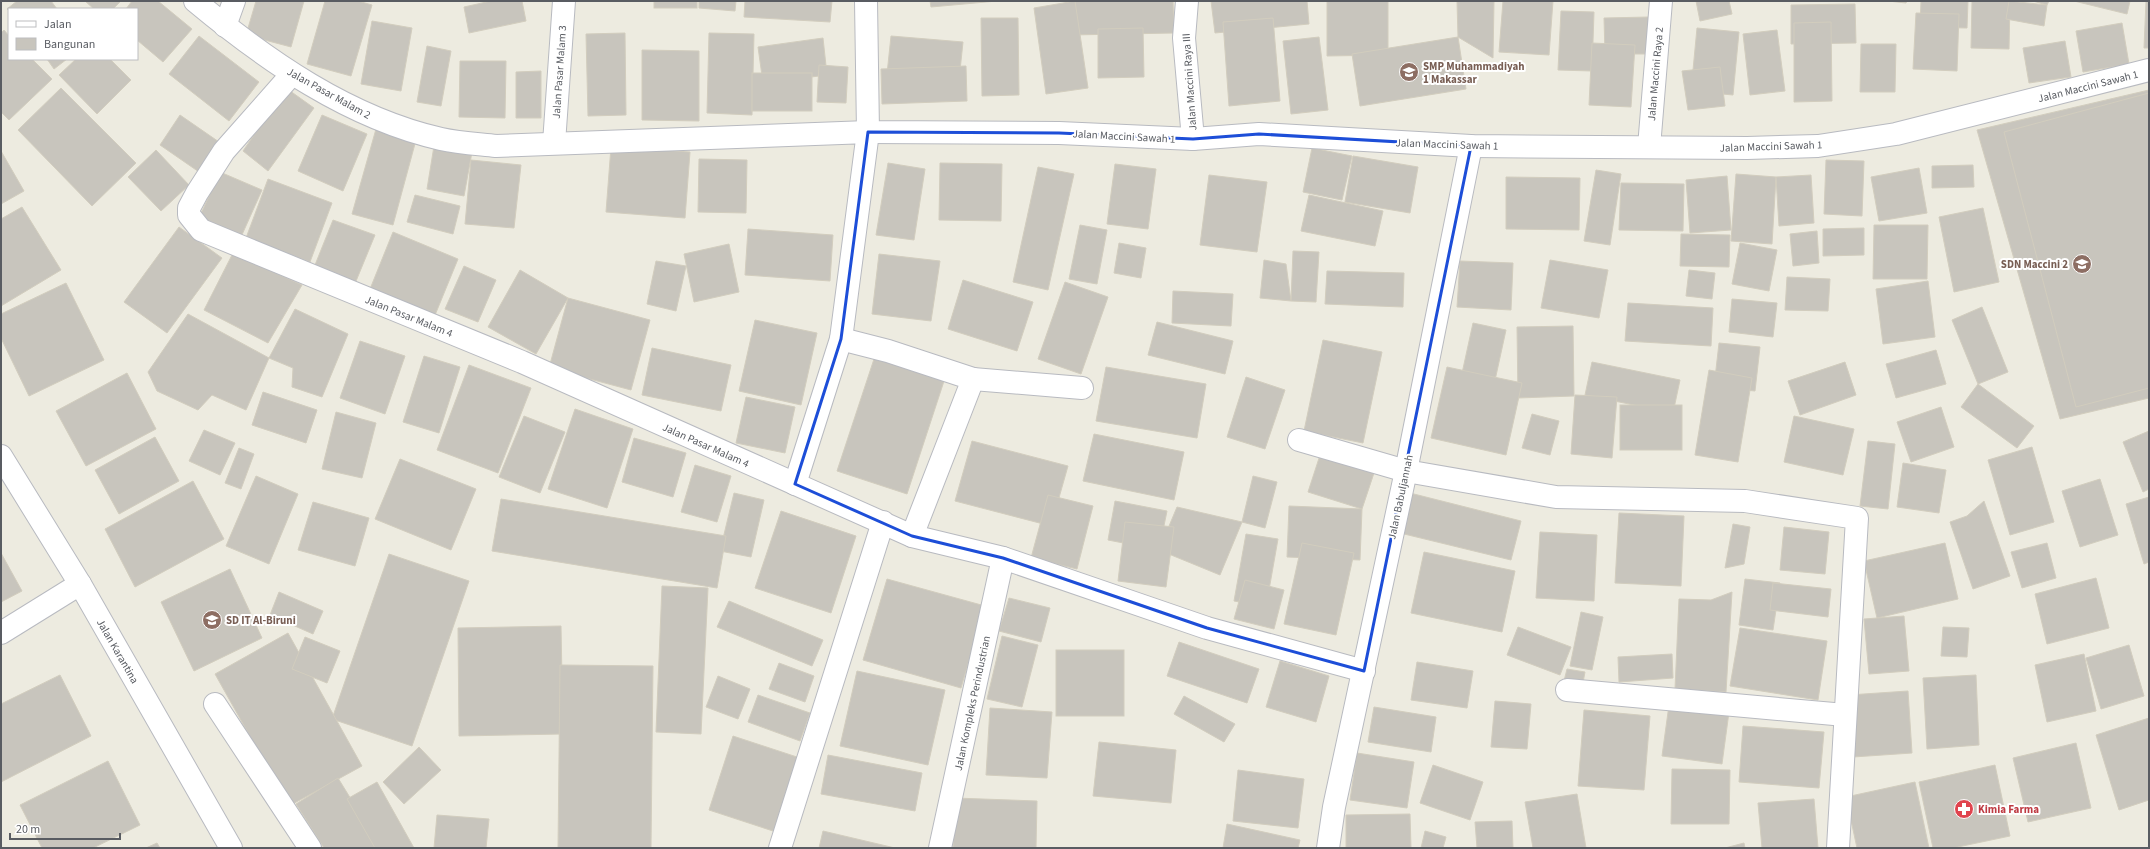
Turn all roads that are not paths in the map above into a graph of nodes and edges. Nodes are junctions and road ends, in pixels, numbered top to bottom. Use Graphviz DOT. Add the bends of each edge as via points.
graph roads {
  1 [pos="196,1"];
  2 [pos="234,1"];
  3 [pos="564,1"];
  4 [pos="866,1"];
  5 [pos="1187,1"];
  6 [pos="1661,1"];
  7 [pos="225,26"];
  8 [pos="2149,70"];
  9 [pos="292,74"];
  10 [pos="868,132"];
  11 [pos="1193,139"];
  12 [pos="554,143"];
  13 [pos="1471,146"];
  14 [pos="1649,147"];
  15 [pos="840,339"];
  16 [pos="972,379"];
  17 [pos="1082,388"];
  18 [pos="1299,440"];
  19 [pos="1,456"];
  20 [pos="1406,471"];
  21 [pos="795,484"];
  22 [pos="883,522"];
  23 [pos="912,536"];
  24 [pos="1003,558"];
  25 [pos="80,584"];
  26 [pos="1,633"];
  27 [pos="1364,671"];
  28 [pos="1567,690"];
  29 [pos="215,704"];
  30 [pos="1845,715"];
  31 [pos="231,848"];
  32 [pos="310,848"];
  33 [pos="780,848"];
  34 [pos="940,848"];
  35 [pos="1328,848"];
  36 [pos="1838,848"];
  1 -- 7 [label="street, Jalan Pasar Malam 2"];
  2 -- 7 [label="street"];
  3 -- 12 [label="street, Jalan Pasar Malam 3"];
  4 -- 10 [label="street"];
  5 -- 11 [label="street, Jalan Maccini Raya III" via="1184,38"];
  6 -- 14 [label="street, Jalan Maccini Raya 2"];
  7 -- 9 [label="street, Jalan Pasar Malam 2"];
  8 -- 14 [label="street, Jalan Maccini Sawah 1" via="1896,134 1818,146"];
  9 -- 12 [label="street, Jalan Pasar Malam 2" via="373,118 442,139 496,146"];
  9 -- 21 [label="street, Jalan Pasar Malam 4" via="224,151 197,193 189,208 189,215 201,230 522,362"];
  10 -- 11 [label="street, Jalan Maccini Sawah 1" via="1059,132"];
  10 -- 12 [label="street, Jalan Pasar Malam 2"];
  10 -- 15 [label="street"];
  11 -- 13 [label="street, Jalan Maccini Sawah 1" via="1259,134"];
  13 -- 14 [label="street, Jalan Maccini Sawah 1"];
  13 -- 20 [label="street, Jalan Babuljannah"];
  15 -- 16 [label="street" via="888,351"];
  15 -- 21 [label="street"];
  16 -- 17 [label="street"];
  16 -- 23 [label="street"];
  18 -- 20 [label="street"];
  19 -- 25 [label="street, Jalan Karantina"];
  20 -- 27 [label="street, Jalan Babuljannah"];
  20 -- 30 [label="street" via="1556,497 1745,500 1857,518"];
  21 -- 22 [label="street"];
  22 -- 23 [label="street"];
  22 -- 33 [label="street"];
  23 -- 24 [label="street"];
  24 -- 27 [label="street" via="1207,628"];
  24 -- 34 [label="street, Jalan Kompleks Perindustrian"];
  25 -- 26 [label="street"];
  25 -- 31 [label="street, Jalan Karantina"];
  27 -- 35 [label="street, Jalan Babuljannah" via="1334,807"];
  28 -- 30 [label="street"];
  29 -- 32 [label="street"];
  30 -- 36 [label="street"];
}
